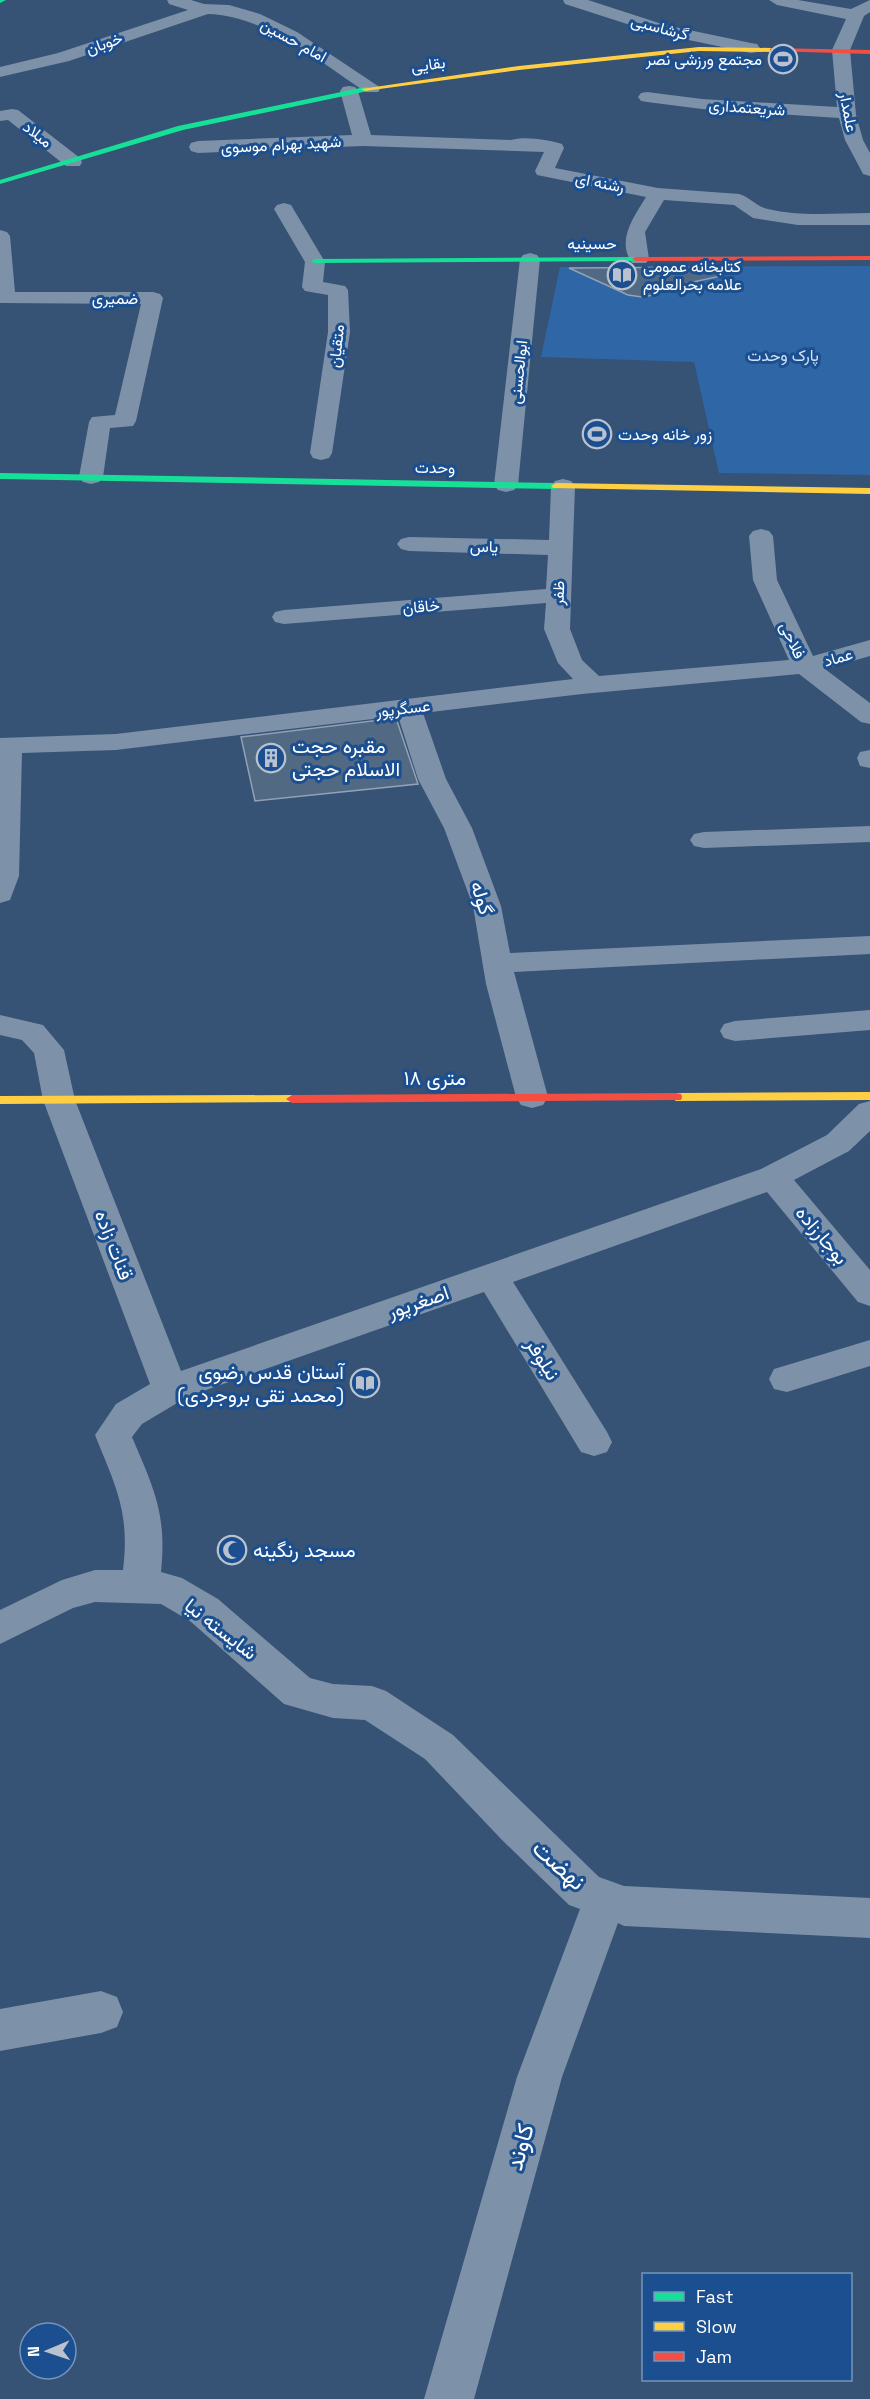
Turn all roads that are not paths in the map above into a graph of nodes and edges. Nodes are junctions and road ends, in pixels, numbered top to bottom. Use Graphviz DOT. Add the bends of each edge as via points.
graph roads {
  1 [pos="175,0"];
  2 [pos="571,0"];
  3 [pos="777,0"];
  4 [pos="207,9"];
  5 [pos="863,10"];
  6 [pos="751,48"];
  7 [pos="841,50"];
  8 [pos="870,51"];
  9 [pos="0,72"];
  10 [pos="372,88"];
  11 [pos="349,91"];
  12 [pos="648,97"];
  13 [pos="847,113"];
  14 [pos="0,116"];
  15 [pos="363,140"];
  16 [pos="198,147"];
  17 [pos="73,162"];
  18 [pos="870,170"];
  19 [pos="0,182"];
  20 [pos="658,194"];
  21 [pos="284,209"];
  22 [pos="870,219"];
  23 [pos="0,236"];
  24 [pos="870,258"];
  25 [pos="639,259"];
  26 [pos="530,260"];
  27 [pos="315,261"];
  28 [pos="321,453"];
  29 [pos="0,476"];
  30 [pos="91,477"];
  31 [pos="506,485"];
  32 [pos="563,486"];
  33 [pos="870,491"];
  34 [pos="761,536"];
  35 [pos="409,544"];
  36 [pos="560,548"];
  37 [pos="558,595"];
  38 [pos="285,618"];
  39 [pos="870,648"];
  40 [pos="806,666"];
  41 [pos="597,684"];
  42 [pos="408,707"];
  43 [pos="870,716"];
  44 [pos="4,745"];
  45 [pos="870,834"];
  46 [pos="704,840"];
  47 [pos="0,894"];
  48 [pos="870,945"];
  49 [pos="497,963"];
  50 [pos="870,1020"];
  51 [pos="0,1025"];
  52 [pos="735,1031"];
  53 [pos="870,1096"];
  54 [pos="532,1098"];
  55 [pos="0,1100"];
  56 [pos="59,1100"];
  57 [pos="870,1112"];
  58 [pos="773,1177"];
  59 [pos="492,1276"];
  60 [pos="870,1293"];
  61 [pos="870,1353"];
  62 [pos="787,1379"];
  63 [pos="170,1389"];
  64 [pos="594,1442"];
  65 [pos="140,1586"];
  66 [pos="0,1628"];
  67 [pos="298,1692"];
  68 [pos="605,1899"];
  69 [pos="870,1918"];
  70 [pos="101,2012"];
  71 [pos="0,2030"];
  72 [pos="449,2399"];
  1 -- 4 [label="street, امام حسین"];
  2 -- 6 [label="street, گرشاسبی" via="661,29"];
  3 -- 5 [label="street" via="819,10"];
  4 -- 9 [label="street, خوبان" via="63,57"];
  4 -- 10 [label="street, امام حسین" via="229,10 263,22"];
  5 -- 7 [label="street"];
  6 -- 7 [label="street, بقایی"];
  6 -- 10 [label="street, بقایی" via="644,54"];
  7 -- 8 [label="street, بقایی"];
  7 -- 13 [label="street, علمدار"];
  10 -- 11 [label="street, بقایی"];
  11 -- 15 [label="street"];
  11 -- 17 [label="street, بقایی" via="181,128"];
  12 -- 13 [label="street, شریعتمداری"];
  13 -- 18 [label="street, علمدار" via="854,140"];
  14 -- 17 [label="street, میلاد" via="12,114"];
  15 -- 16 [label="street, شهید بهرام موسوی"];
  15 -- 20 [label="street, رشنه ای" via="555,148 544,171"];
  17 -- 19 [label="street, بقایی"];
  20 -- 22 [label="street, رشنه ای" via="739,201 760,214 798,219"];
  20 -- 25 [label="street" via="635,232"];
  21 -- 27 [label="street"];
  23 -- 30 [label="street, ضمیری" via="5,298 153,298 125,421 100,422"];
  24 -- 25 [label="street, حسینیه"];
  25 -- 26 [label="street, حسینیه"];
  26 -- 27 [label="street, حسینیه"];
  26 -- 31 [label="street, ابوالحسنی"];
  27 -- 28 [label="street, متقیان" via="312,287 338,290 339,332"];
  29 -- 30 [label="street, وحدت"];
  30 -- 31 [label="street, وحدت"];
  31 -- 32 [label="street, وحدت"];
  32 -- 33 [label="street, وحدت"];
  32 -- 36 [label="street, ظفر"];
  34 -- 40 [label="street, فلاحی" via="765,580"];
  35 -- 36 [label="street, یاس"];
  36 -- 37 [label="street, ظفر"];
  37 -- 38 [label="street, خاقان"];
  37 -- 41 [label="street, ظفر" via="557,629 571,663"];
  39 -- 40 [label="street, عماد"];
  40 -- 41 [label="street, عسگرپور"];
  40 -- 43 [label="street, فلاحی"];
  41 -- 42 [label="street, عسگرپور"];
  42 -- 44 [label="street, عسگرپور" via="116,742"];
  42 -- 49 [label="street, گوله" via="432,779 458,828 487,906"];
  44 -- 47 [label="street" via="5,876"];
  45 -- 46 [label="street"];
  48 -- 49 [label="street"];
  49 -- 54 [label="street, گوله"];
  50 -- 52 [label="street"];
  51 -- 56 [label="street, قنات زاده" via="32,1032 49,1050"];
  53 -- 54 [label="street, ۱۸ متری"];
  54 -- 56 [label="street, ۱۸ متری"];
  55 -- 56 [label="street, ۱۸ متری"];
  56 -- 63 [label="street, قنات زاده"];
  57 -- 58 [label="street, اصغرپور" via="838,1143"];
  58 -- 59 [label="street, اصغرپور"];
  58 -- 60 [label="street, بوجارزاده"];
  59 -- 63 [label="street, اصغرپور"];
  59 -- 64 [label="street, نیلوفر"];
  61 -- 62 [label="street"];
  63 -- 65 [label="street, اصغرپور" via="129,1414 113,1435 144,1522"];
  65 -- 66 [label="street, شایسته نیا" via="95,1586 62,1596"];
  65 -- 67 [label="street, شایسته نیا" via="168,1589 204,1610"];
  67 -- 68 [label="street, نهضت" via="333,1701 372,1703 439,1747 584,1891"];
  68 -- 69 [label="street, نهضت" via="624,1906"];
  68 -- 72 [label="street, کاوند" via="555,2031"];
  70 -- 71 [label="street"];
}
